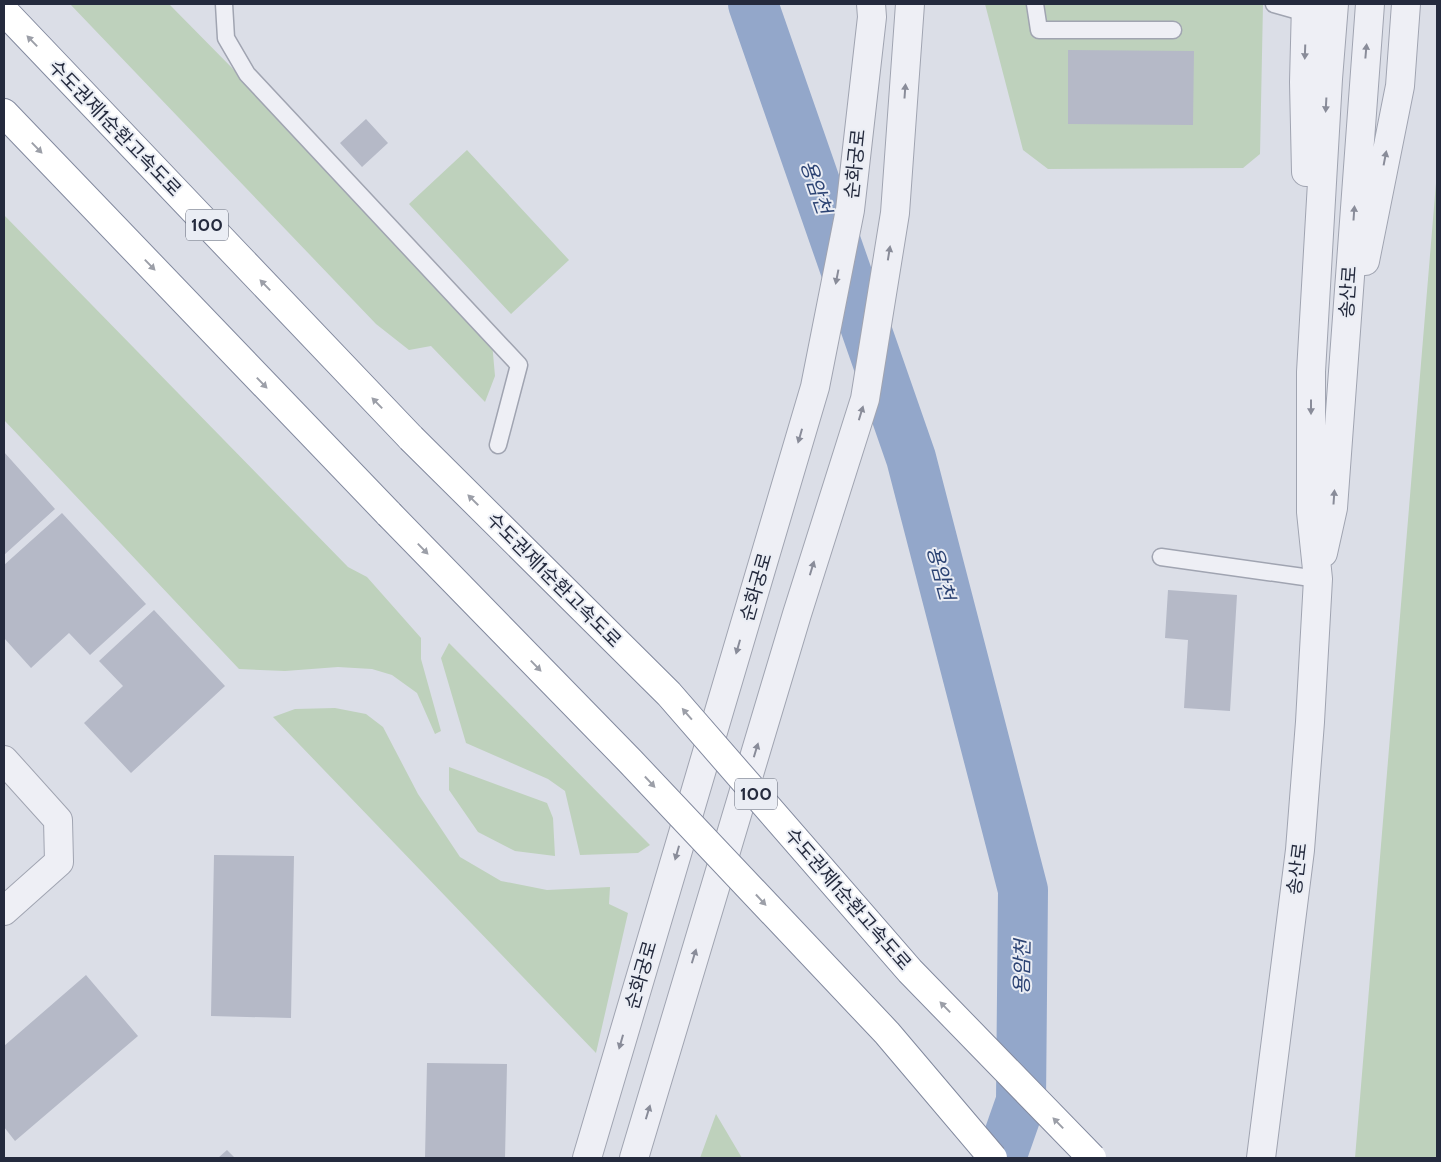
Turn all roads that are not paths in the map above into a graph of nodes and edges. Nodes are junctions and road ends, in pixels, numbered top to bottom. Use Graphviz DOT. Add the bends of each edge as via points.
graph roads {
  1 [pos="224,4"];
  2 [pos="871,4"];
  3 [pos="910,4"];
  4 [pos="1035,4"];
  5 [pos="1274,4"];
  6 [pos="1334,4"];
  7 [pos="1370,4"];
  8 [pos="1406,4"];
  9 [pos="1306,8"];
  10 [pos="4,11"];
  11 [pos="1173,30"];
  12 [pos="4,113"];
  13 [pos="1311,372"];
  14 [pos="1342,377"];
  15 [pos="498,444"];
  16 [pos="1161,557"];
  17 [pos="1318,579"];
  18 [pos="4,760"];
  19 [pos="4,912"];
  20 [pos="587,1158"];
  21 [pos="634,1158"];
  22 [pos="993,1158"];
  23 [pos="1092,1158"];
  24 [pos="1261,1158"];
  1 -- 15 [label="lane" via="226,38 247,74 518,365"];
  2 -- 20 [label="street, 순화궁로, one-way" via="850,210 815,387"];
  21 -- 3 [label="street, one-way" via="865,399 895,213"];
  4 -- 11 [label="lane" via="1039,30"];
  5 -- 9 [label="lane"];
  6 -- 13 [label="street, 송산로, one-way"];
  14 -- 7 [label="street, 송산로, one-way"];
  14 -- 8 [label="street, one-way" via="1400,86"];
  9 -- 13 [label="street, one-way" via="1304,84"];
  23 -- 10 [label="highway, 수도권제1순환고속도로 / 100, one-way, bridge" via="910,971 669,694 411,438"];
  12 -- 22 [label="highway, one-way, bridge" via="630,761 887,1033"];
  13 -- 17 [label="street, 송산로, one-way" via="1311,512"];
  17 -- 14 [label="street, 송산로, one-way" via="1333,508"];
  16 -- 17 [label="lane"];
  17 -- 24 [label="street, 송산로" via="1300,850"];
  18 -- 19 [label="street" via="58,820 59,862"];
}
